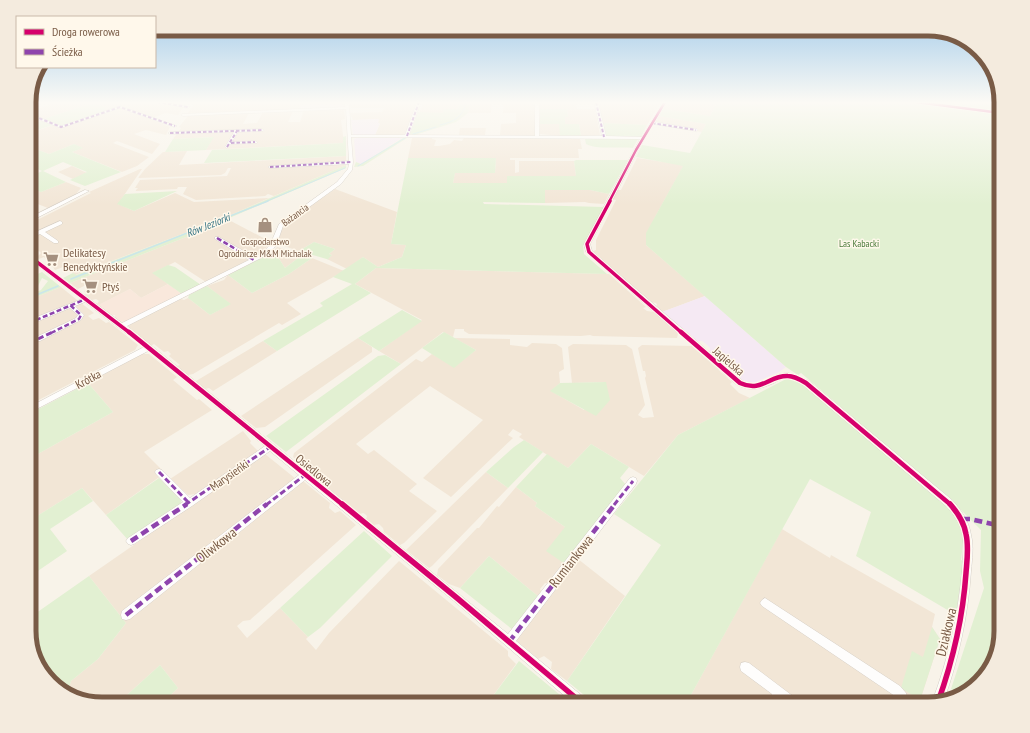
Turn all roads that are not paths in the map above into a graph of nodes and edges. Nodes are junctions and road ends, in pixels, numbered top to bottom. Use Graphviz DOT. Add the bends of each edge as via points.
graph roads {
  1 [pos="234,136"];
  2 [pos="350,136"];
  3 [pos="434,136"];
  4 [pos="537,137"];
  5 [pos="604,137"];
  6 [pos="642,138"];
  7 [pos="231,142"];
  8 [pos="255,142"];
  9 [pos="227,148"];
  10 [pos="351,162"];
  11 [pos="270,167"];
  12 [pos="87,191"];
  13 [pos="36,216"];
  14 [pos="60,223"];
  15 [pos="41,232"];
  16 [pos="36,234"];
  17 [pos="217,238"];
  18 [pos="56,242"];
  19 [pos="252,259"];
  20 [pos="36,261"];
  21 [pos="86,299"];
  22 [pos="70,305"];
  23 [pos="36,320"];
  24 [pos="122,326"];
  25 [pos="38,339"];
  26 [pos="148,348"];
  27 [pos="36,406"];
  28 [pos="270,446"];
  29 [pos="159,472"];
  30 [pos="305,475"];
  31 [pos="633,481"];
  32 [pos="189,503"];
  33 [pos="130,541"];
  34 [pos="967,564"];
  35 [pos="765,603"];
  36 [pos="126,615"];
  37 [pos="509,642"];
  38 [pos="744,667"];
  39 [pos="778,692"];
  40 [pos="940,696"];
  41 [pos="575,697"];
  42 [pos="776,697"];
  43 [pos="785,697"];
  44 [pos="901,697"];
  1 -- 7 [label="street"];
  2 -- 10 [label="street, Bażancia"];
  3 -- 4 [label="street"];
  4 -- 5 [label="street"];
  5 -- 6 [label="street"];
  6 -- 34 [label="street, Jagielska" via="587,244 589,252 740,383 749,388 756,387 788,376 811,386 953,507 962,518 965,528"];
  7 -- 8 [label="street"];
  7 -- 9 [label="street"];
  10 -- 11 [label="street"];
  10 -- 19 [label="street, Bażancia" via="350,169 339,184 283,222 273,246 263,255"];
  12 -- 13 [label="street"];
  14 -- 15 [label="street"];
  15 -- 16 [label="street"];
  15 -- 18 [label="street"];
  17 -- 19 [label="street"];
  19 -- 24 [label="street, Bażancia"];
  20 -- 21 [label="street, Osiedlowa"];
  21 -- 22 [label="street"];
  21 -- 24 [label="street, Osiedlowa"];
  22 -- 23 [label="street"];
  22 -- 25 [label="street" via="81,315 79,318"];
  24 -- 26 [label="street, Osiedlowa"];
  26 -- 27 [label="street, Krótka"];
  26 -- 28 [label="street, Osiedlowa"];
  28 -- 30 [label="street, Osiedlowa"];
  28 -- 32 [label="street, Marysieńki"];
  29 -- 32 [label="street"];
  30 -- 36 [label="street, Oliwkowa"];
  30 -- 37 [label="street, Osiedlowa"];
  31 -- 37 [label="street, Rumiankowa"];
  32 -- 33 [label="street, Marysieńki"];
  34 -- 40 [label="street, Działkowa" via="962,614"];
  35 -- 44 [label="street" via="896,690"];
  37 -- 41 [label="street, Osiedlowa"];
  38 -- 39 [label="street"];
  39 -- 42 [label="street"];
  39 -- 43 [label="street"];
}
